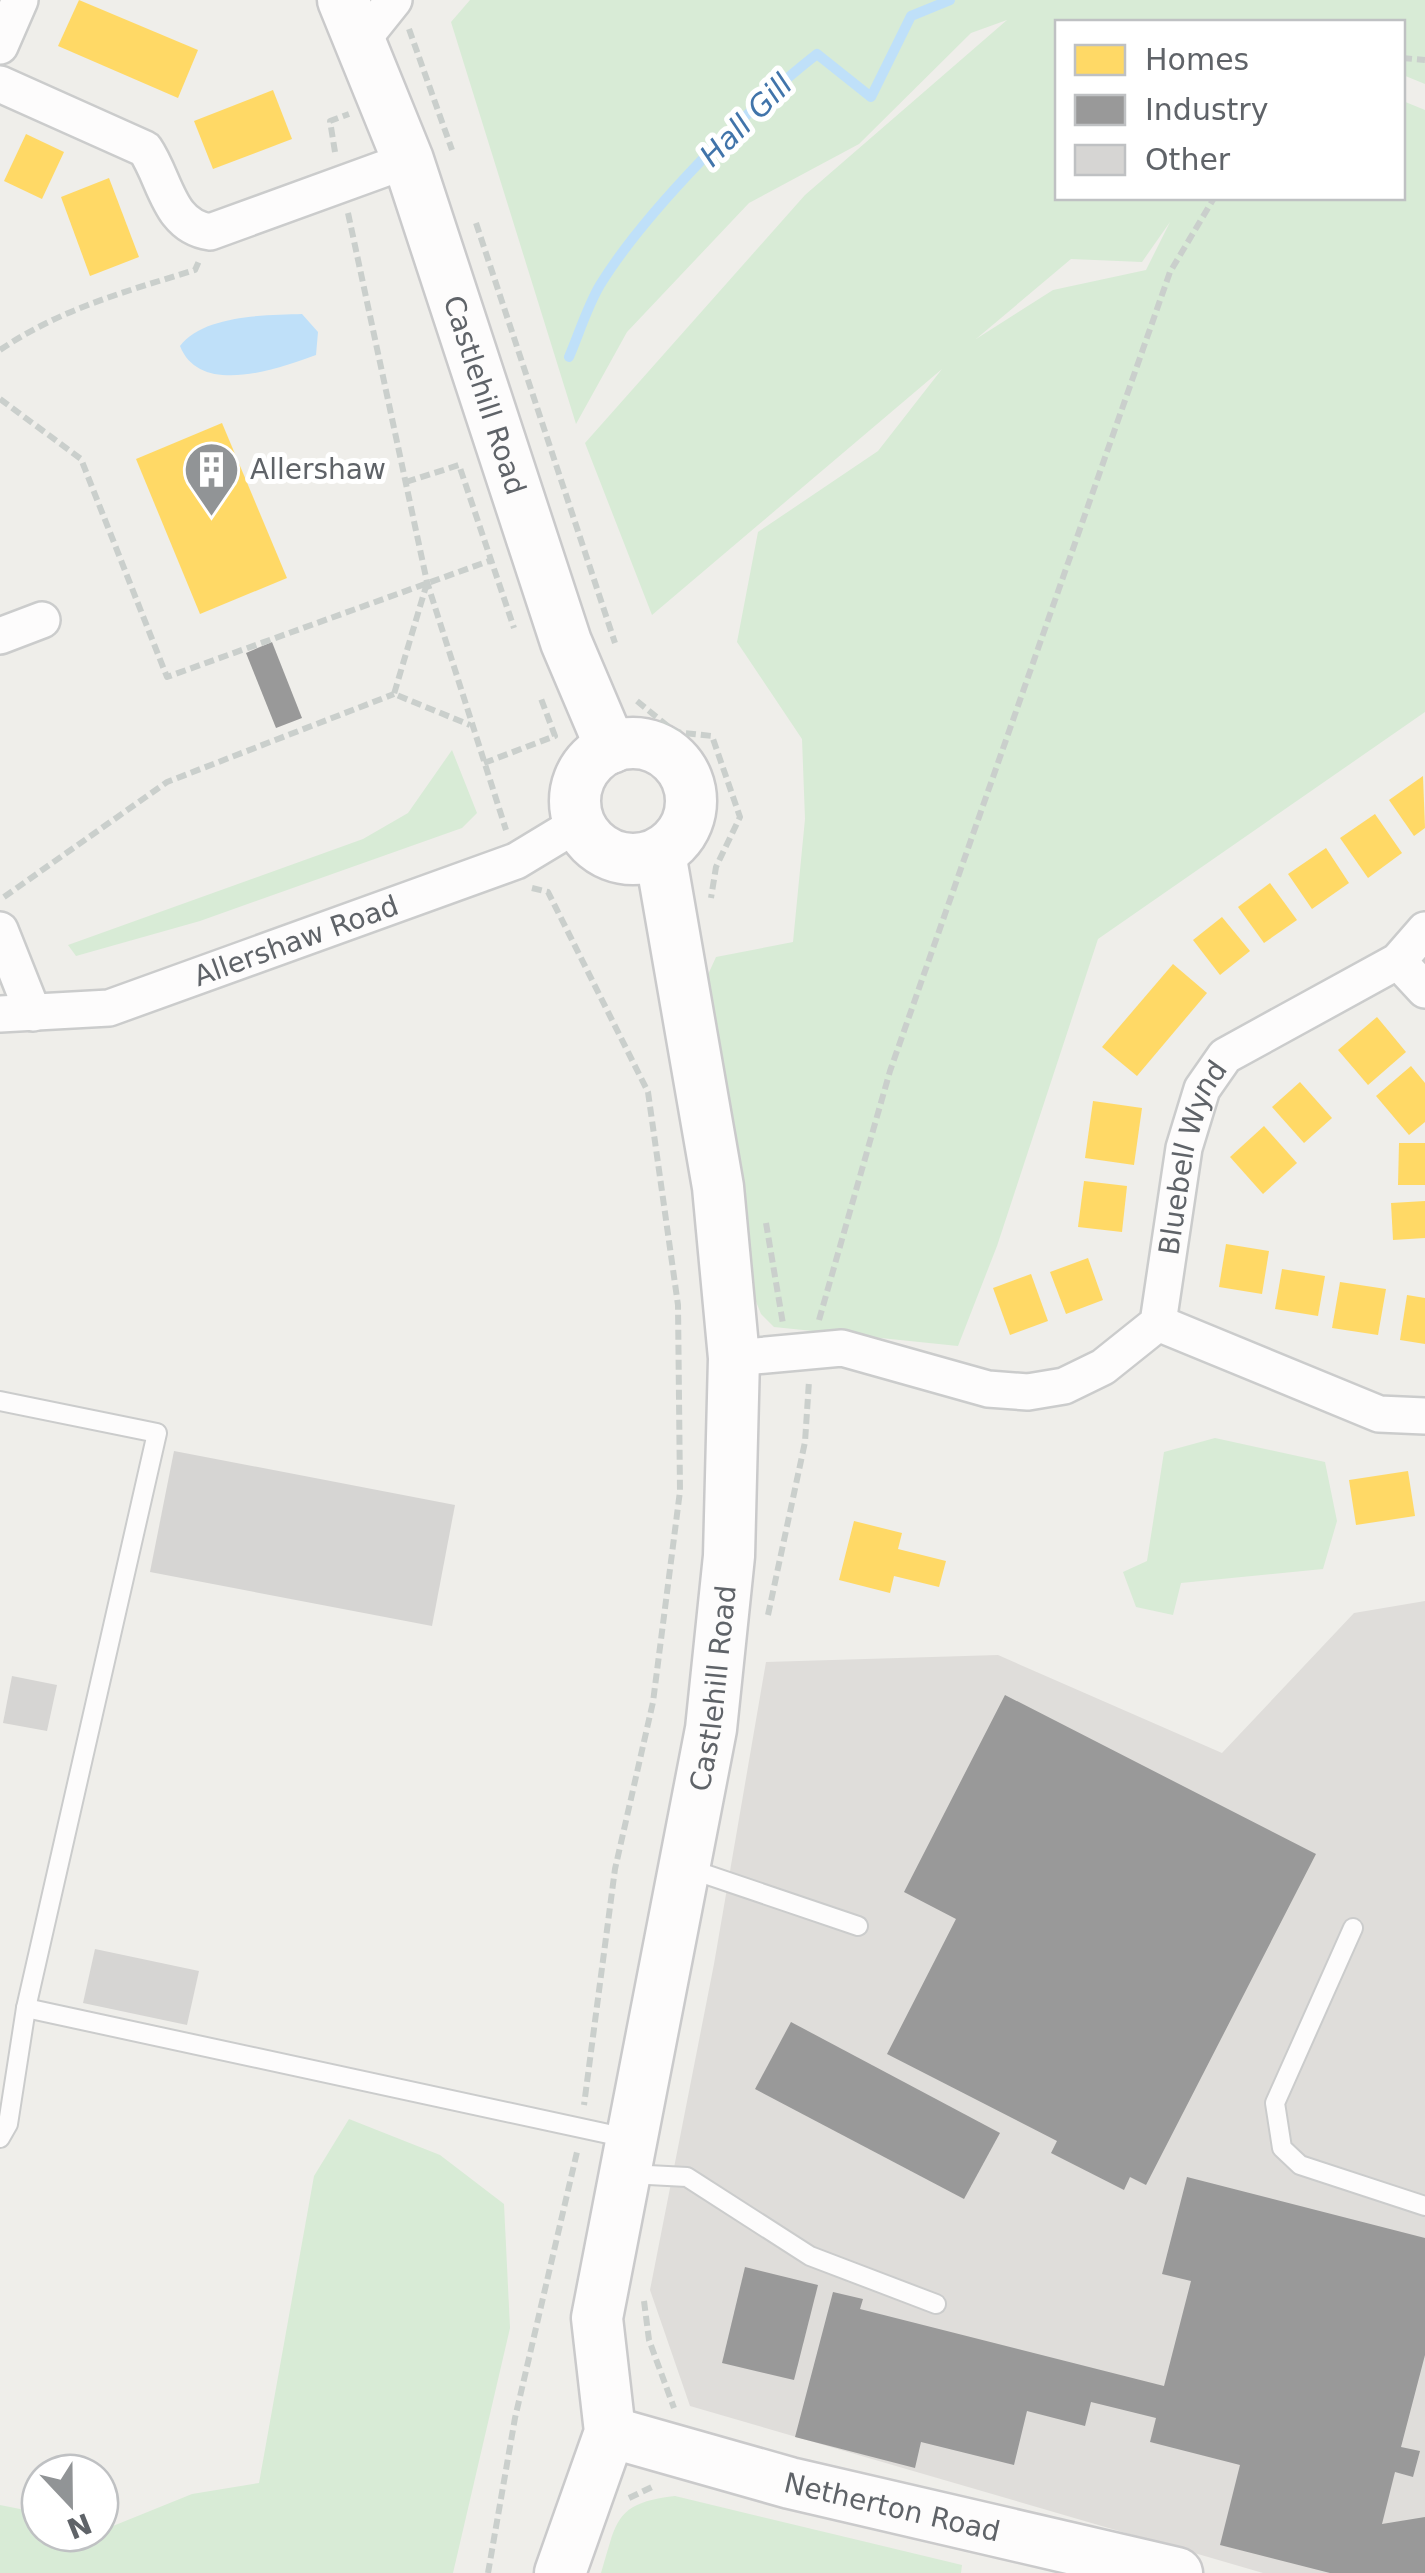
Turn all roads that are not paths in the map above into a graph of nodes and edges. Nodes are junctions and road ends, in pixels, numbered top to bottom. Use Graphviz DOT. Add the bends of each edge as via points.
graph roads {
  1 [pos="20,0"];
  2 [pos="394,0"];
  3 [pos="352,20"];
  4 [pos="0,46"];
  5 [pos="0,84"];
  6 [pos="408,160"];
  7 [pos="42,620"];
  8 [pos="0,636"];
  9 [pos="611,748"];
  10 [pos="595,839"];
  11 [pos="660,853"];
  12 [pos="0,930"];
  13 [pos="1425,930"];
  14 [pos="674,937"];
  15 [pos="1398,962"];
  16 [pos="1425,990"];
  17 [pos="17,1013"];
  18 [pos="1158,1323"];
  19 [pos="734,1358"];
  20 [pos="0,1401"];
  21 [pos="1425,1416"];
  22 [pos="682,1866"];
  23 [pos="858,1926"];
  24 [pos="1352,1928"];
  25 [pos="26,2008"];
  26 [pos="0,2138"];
  27 [pos="629,2156"];
  28 [pos="1425,2206"];
  29 [pos="936,2304"];
  30 [pos="610,2432"];
  31 [pos="560,2573"];
  32 [pos="1178,2573"];
  1 -- 4 [label="street"];
  2 -- 3 [label="street, Castlehill Road"];
  3 -- 6 [label="main road, Castlehill Road"];
  5 -- 6 [label="street" via="145,149 181,220 210,232"];
  6 -- 9 [label="main road, Castlehill Road" via="566,642"];
  7 -- 8 [label="street"];
  9 -- 10 [label="main road" via="585,770 577,789"];
  9 -- 11 [label="main road" via="644,744 682,770 692,800 688,820"];
  10 -- 11 [label="main road" via="634,860"];
  10 -- 14 [label="main road, Castlehill Road"];
  10 -- 17 [label="street, Allershaw Road" via="516,861 109,1008"];
  11 -- 14 [label="main road, Castlehill Road"];
  12 -- 17 [label="street"];
  13 -- 15 [label="street, Bluebell Wynd"];
  14 -- 19 [label="main road, Castlehill Road" via="718,1187"];
  15 -- 16 [label="street"];
  15 -- 18 [label="street, Bluebell Wynd" via="1258,1034 1225,1056 1202,1089 1184,1148"];
  18 -- 19 [label="street" via="1102,1367 1064,1386 1028,1392 988,1389 842,1348"];
  18 -- 21 [label="street" via="1379,1414"];
  19 -- 22 [label="main road, Castlehill Road" via="725,1594 711,1729"];
  20 -- 25 [label="lane" via="157,1433"];
  22 -- 23 [label="lane"];
  22 -- 27 [label="main road, Castlehill Road"];
  24 -- 28 [label="lane" via="1274,2103 1282,2148 1300,2165"];
  25 -- 26 [label="lane" via="14,2095"];
  25 -- 27 [label="lane" via="581,2130"];
  27 -- 29 [label="lane" via="687,2177 810,2256"];
  27 -- 30 [label="main road, Castlehill Road" via="597,2318"];
  30 -- 31 [label="main road"];
  30 -- 32 [label="main road, Netherton Road" via="790,2483"];
}
